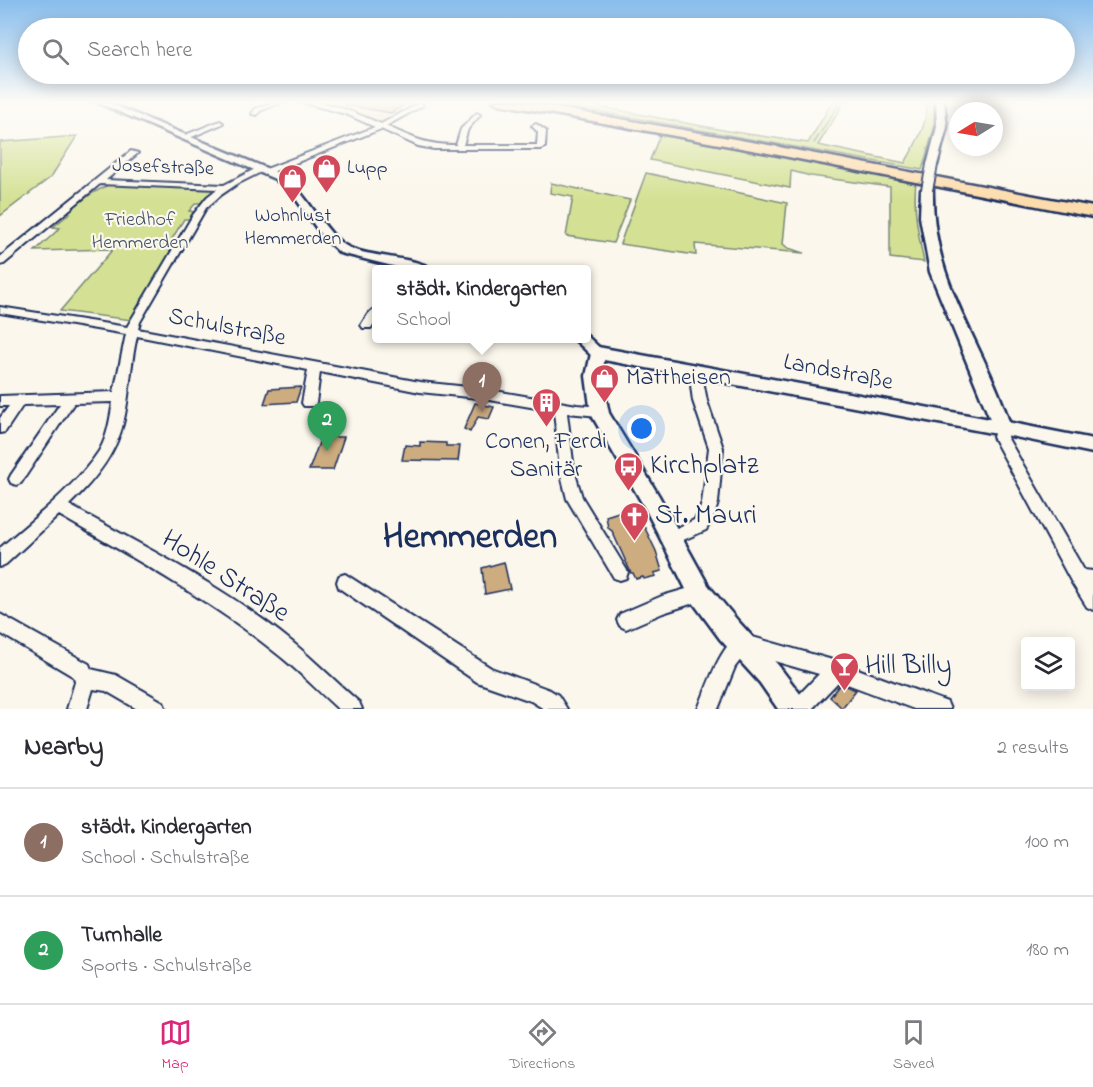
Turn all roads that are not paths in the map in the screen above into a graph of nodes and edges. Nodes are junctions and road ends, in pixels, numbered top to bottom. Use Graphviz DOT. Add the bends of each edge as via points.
graph roads {
  1 [pos="177,134"];
  2 [pos="191,134"];
  3 [pos="362,134"];
  4 [pos="398,134"];
  5 [pos="464,134"];
  6 [pos="542,134"];
  7 [pos="685,134"];
  8 [pos="703,134"];
  9 [pos="940,134"];
  10 [pos="184,137"];
  11 [pos="459,147"];
  12 [pos="134,153"];
  13 [pos="264,170"];
  14 [pos="100,182"];
  15 [pos="224,187"];
  16 [pos="1093,206"];
  17 [pos="1093,212"];
  18 [pos="0,262"];
  19 [pos="397,265"];
  20 [pos="0,310"];
  21 [pos="372,319"];
  22 [pos="368,325"];
  23 [pos="131,331"];
  24 [pos="585,343"];
  25 [pos="598,353"];
  26 [pos="315,368"];
  27 [pos="695,370"];
  28 [pos="120,397"];
  29 [pos="70,399"];
  30 [pos="20,400"];
  31 [pos="0,401"];
  32 [pos="309,403"];
  33 [pos="560,408"];
  34 [pos="598,411"];
  35 [pos="0,428"];
  36 [pos="1002,428"];
  37 [pos="1093,446"];
  38 [pos="16,479"];
  39 [pos="57,506"];
  40 [pos="672,538"];
  41 [pos="0,559"];
  42 [pos="620,572"];
  43 [pos="1085,578"];
  44 [pos="345,582"];
  45 [pos="700,593"];
  46 [pos="1093,601"];
  47 [pos="626,620"];
  48 [pos="0,623"];
  49 [pos="742,643"];
  50 [pos="836,670"];
  51 [pos="85,678"];
  52 [pos="77,709"];
  53 [pos="156,709"];
  54 [pos="352,709"];
  55 [pos="557,709"];
  56 [pos="708,709"];
  57 [pos="794,709"];
  58 [pos="799,709"];
  59 [pos="940,709"];
  1 -- 10 [label="street"];
  2 -- 10 [label="street"];
  3 -- 13 [label="street"];
  4 -- 11 [label="street" via="426,146"];
  5 -- 11 [label="street"];
  6 -- 11 [label="street" via="541,147"];
  7 -- 17 [label="highway"];
  8 -- 16 [label="highway"];
  9 -- 36 [label="main road, bridge" via="927,190 927,222 936,265"];
  10 -- 13 [label="street"];
  12 -- 14 [label="street"];
  13 -- 15 [label="street"];
  13 -- 19 [label="street" via="291,186 341,248"];
  14 -- 15 [label="street, Josefstraße"];
  14 -- 18 [label="street"];
  15 -- 23 [label="street" via="196,215"];
  20 -- 23 [label="street, Schulstraße"];
  21 -- 22 [label="street"];
  23 -- 26 [label="street, Schulstraße"];
  23 -- 28 [label="street"];
  24 -- 25 [label="street, Landstraße"];
  25 -- 27 [label="main road, Landstraße"];
  25 -- 34 [label="main road"];
  26 -- 32 [label="street, Schulstraße"];
  26 -- 33 [label="street, Schulstraße"];
  27 -- 36 [label="main road, Landstraße"];
  27 -- 40 [label="street" via="700,401 716,448 710,503 700,525"];
  28 -- 29 [label="street"];
  28 -- 39 [label="street" via="114,431 105,453 85,480"];
  29 -- 30 [label="street"];
  29 -- 38 [label="street"];
  30 -- 31 [label="street"];
  30 -- 35 [label="street"];
  33 -- 34 [label="street, Schulstraße"];
  33 -- 42 [label="street" via="567,470 575,499"];
  34 -- 40 [label="main road"];
  36 -- 37 [label="street, Landstraße"];
  36 -- 43 [label="street" via="1000,437"];
  39 -- 41 [label="street"];
  39 -- 54 [label="street, Hohle Straße" via="226,605 284,647"];
  40 -- 45 [label="main road"];
  43 -- 46 [label="street"];
  44 -- 55 [label="street" via="484,675 546,697"];
  45 -- 47 [label="street"];
  45 -- 49 [label="main road"];
  48 -- 51 [label="street" via="80,669"];
  49 -- 50 [label="street"];
  49 -- 56 [label="street" via="728,661"];
  49 -- 57 [label="main road"];
  50 -- 58 [label="street"];
  50 -- 59 [label="street"];
  51 -- 52 [label="street"];
  51 -- 53 [label="street" via="109,682"];
}
